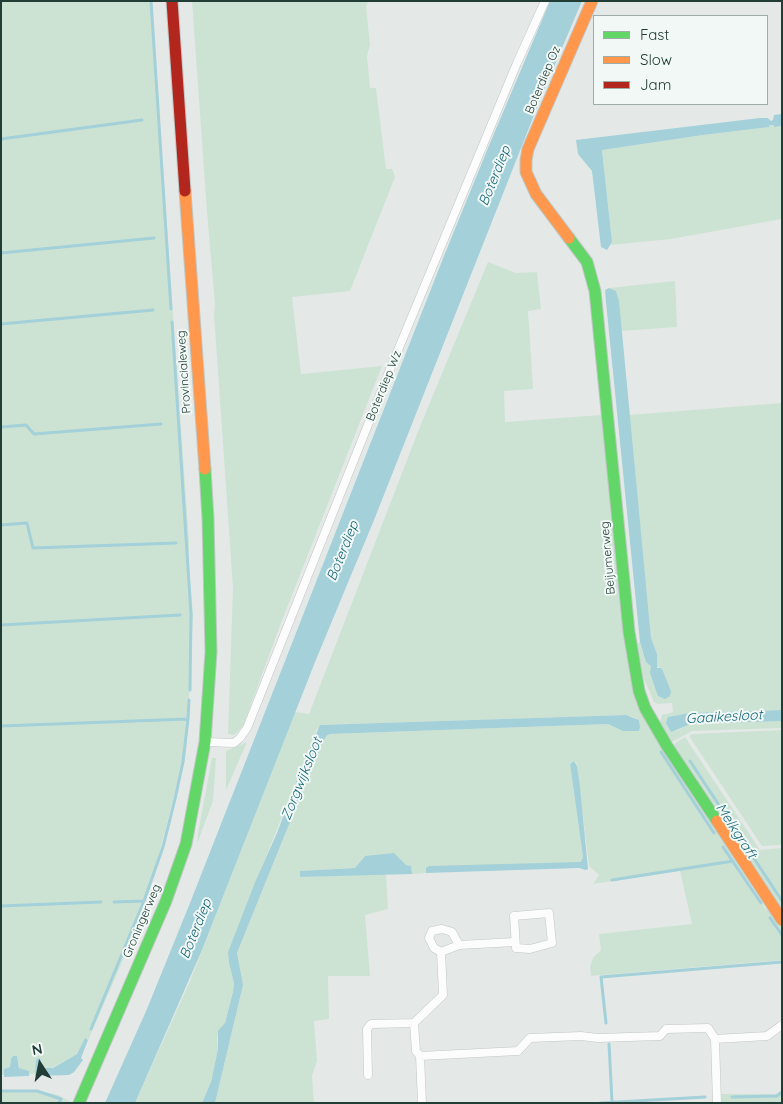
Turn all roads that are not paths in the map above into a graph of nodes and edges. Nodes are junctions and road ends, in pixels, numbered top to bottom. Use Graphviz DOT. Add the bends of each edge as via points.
graph roads {
  1 [pos="172,1"];
  2 [pos="545,1"];
  3 [pos="592,1"];
  4 [pos="526,172"];
  5 [pos="205,742"];
  6 [pos="782,920"];
  7 [pos="515,942"];
  8 [pos="459,945"];
  9 [pos="441,952"];
  10 [pos="414,1023"];
  11 [pos="782,1025"];
  12 [pos="715,1039"];
  13 [pos="420,1056"];
  14 [pos="368,1075"];
  15 [pos="422,1102"];
  16 [pos="80,1103"];
  17 [pos="717,1103"];
  1 -- 5 [label="main road, Provincialeweg" via="208,519 211,652"];
  2 -- 5 [label="street, Boterdiep Wz" via="391,367 247,728 234,743"];
  3 -- 4 [label="main road, Boterdiep Oz" via="528,149"];
  4 -- 6 [label="main road, Beijumerweg" via="536,194 587,262 595,291 629,632 639,691 667,746"];
  5 -- 16 [label="main road, Groningerweg" via="186,844 172,885"];
  7 -- 7 [label="street" via="514,916 549,913 552,944 530,949 516,948"];
  7 -- 8 [label="street"];
  8 -- 9 [label="street"];
  8 -- 9 [label="street" via="452,932 432,931 429,938 434,948"];
  9 -- 10 [label="street" via="444,994"];
  10 -- 13 [label="street" via="416,1051"];
  10 -- 14 [label="street" via="371,1024 367,1029"];
  11 -- 12 [label="street" via="767,1036"];
  12 -- 13 [label="street" via="708,1028 666,1029 660,1036 530,1038 518,1051"];
  12 -- 17 [label="street"];
  13 -- 15 [label="street"];
}
